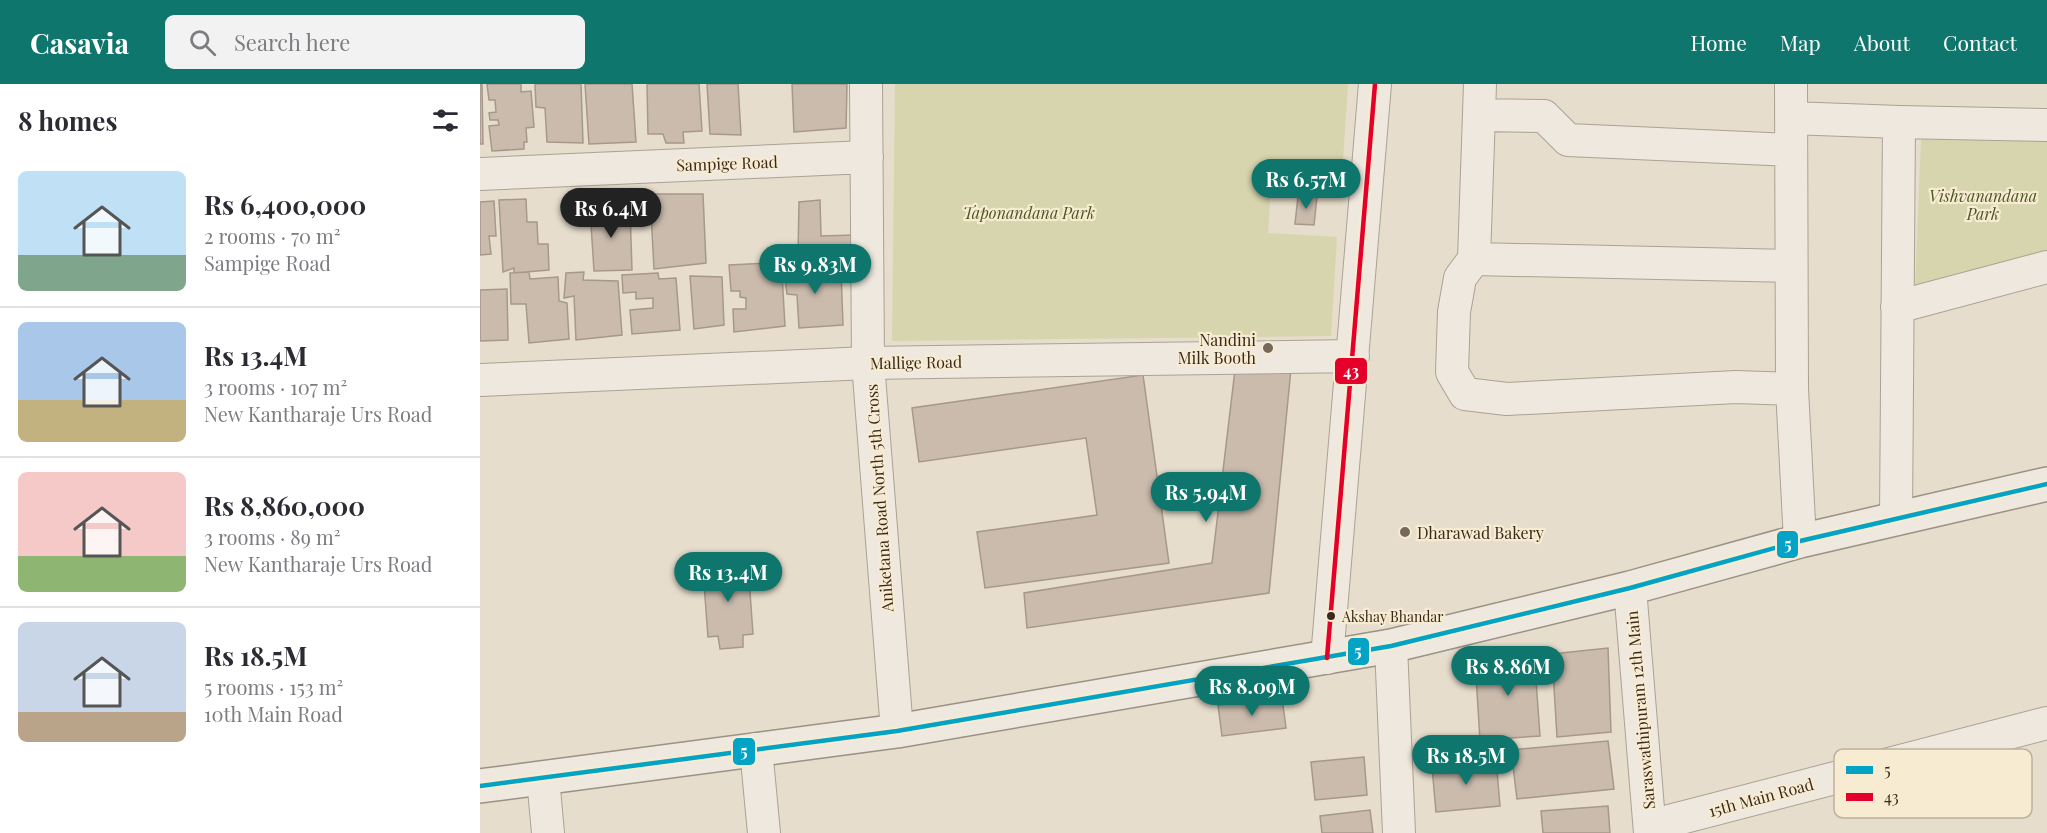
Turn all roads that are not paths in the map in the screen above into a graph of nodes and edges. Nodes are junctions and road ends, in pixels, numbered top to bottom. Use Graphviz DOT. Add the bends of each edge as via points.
graph roads {
  1 [pos="866,84"];
  2 [pos="1375,84"];
  3 [pos="1791,84"];
  4 [pos="1479,99"];
  5 [pos="1791,118"];
  6 [pos="1899,122"];
  7 [pos="2047,125"];
  8 [pos="1791,150"];
  9 [pos="867,157"];
  10 [pos="480,174"];
  11 [pos="1474,258"];
  12 [pos="1790,266"];
  13 [pos="2047,267"];
  14 [pos="1897,307"];
  15 [pos="1353,356"];
  16 [pos="868,363"];
  17 [pos="480,380"];
  18 [pos="1792,389"];
  19 [pos="2047,484"];
  20 [pos="1896,519"];
  21 [pos="1800,541"];
  22 [pos="1630,588"];
  23 [pos="1391,646"];
  24 [pos="1327,658"];
  25 [pos="2047,723"];
  26 [pos="897,731"];
  27 [pos="756,749"];
  28 [pos="1951,749"];
  29 [pos="543,778"];
  30 [pos="1834,780"];
  31 [pos="480,786"];
  32 [pos="1650,830"];
  33 [pos="548,833"];
  34 [pos="764,833"];
  35 [pos="1399,833"];
  1 -- 9 [label="street, Aniketana Road North 5th Cross"];
  2 -- 15 [label="street"];
  3 -- 5 [label="street"];
  4 -- 8 [label="street" via="1544,116 1568,140"];
  4 -- 11 [label="street"];
  5 -- 6 [label="street"];
  5 -- 8 [label="street"];
  6 -- 7 [label="street"];
  6 -- 14 [label="street"];
  8 -- 12 [label="street"];
  9 -- 10 [label="street, Sampige Road"];
  9 -- 16 [label="street, Aniketana Road North 5th Cross"];
  11 -- 12 [label="street"];
  11 -- 18 [label="street" via="1460,278 1454,312 1452,372 1464,394 1507,399 1736,387"];
  12 -- 18 [label="street"];
  13 -- 14 [label="street"];
  14 -- 20 [label="street"];
  15 -- 16 [label="street, Mallige Road"];
  15 -- 24 [label="street"];
  16 -- 17 [label="street, Mallige Road"];
  16 -- 26 [label="street, Aniketana Road North 5th Cross"];
  18 -- 21 [label="street"];
  19 -- 20 [label="main road"];
  20 -- 21 [label="main road"];
  21 -- 22 [label="main road"];
  22 -- 23 [label="main road"];
  22 -- 32 [label="street, Saraswathipuram 12th Main"];
  23 -- 24 [label="main road"];
  23 -- 35 [label="street"];
  24 -- 26 [label="main road"];
  25 -- 28 [label="street, 15th Main Road"];
  26 -- 27 [label="main road"];
  27 -- 29 [label="main road"];
  27 -- 34 [label="street"];
  29 -- 31 [label="main road"];
  29 -- 33 [label="street"];
  30 -- 32 [label="street, 15th Main Road"];
}
